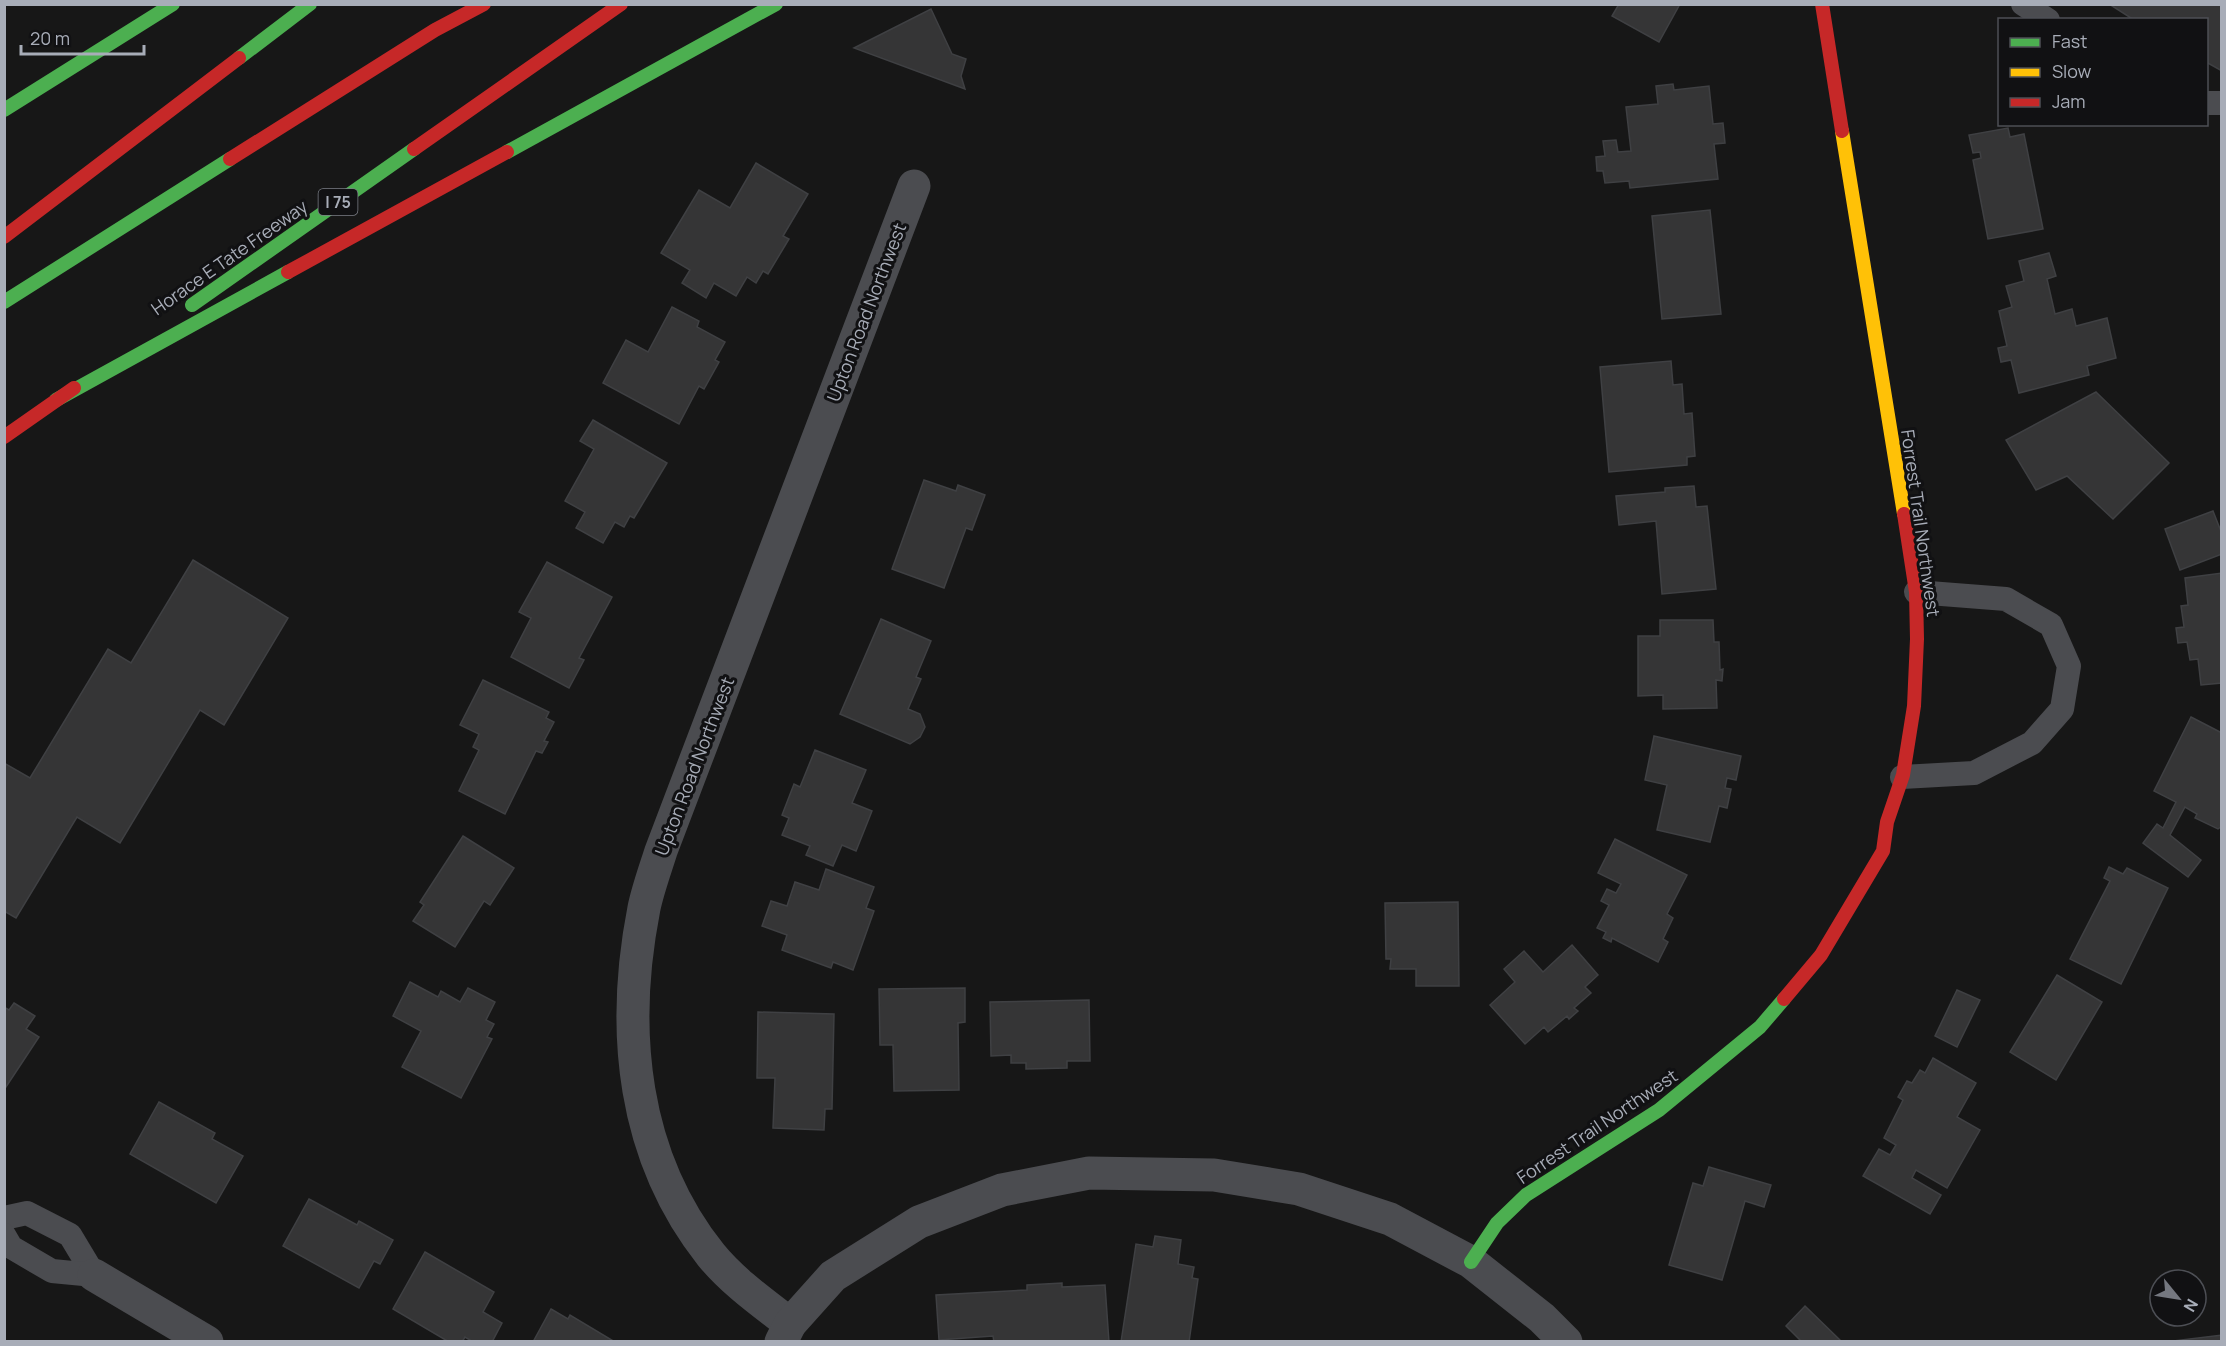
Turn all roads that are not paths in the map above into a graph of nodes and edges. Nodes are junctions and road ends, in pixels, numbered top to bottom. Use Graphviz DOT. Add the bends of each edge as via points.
graph roads {
  1 [pos="173,4"];
  2 [pos="310,4"];
  3 [pos="484,4"];
  4 [pos="621,4"];
  5 [pos="776,4"];
  6 [pos="1822,4"];
  7 [pos="2023,4"];
  8 [pos="2046,18"];
  9 [pos="4,110"];
  10 [pos="914,186"];
  11 [pos="4,237"];
  12 [pos="4,302"];
  13 [pos="183,311"];
  14 [pos="163,325"];
  15 [pos="56,400"];
  16 [pos="4,437"];
  17 [pos="1916,592"];
  18 [pos="1902,777"];
  19 [pos="4,1218"];
  20 [pos="4,1235"];
  21 [pos="1471,1262"];
  22 [pos="94,1275"];
  23 [pos="786,1333"];
  24 [pos="207,1341"];
  25 [pos="1566,1341"];
  1 -- 9 [label="main road"];
  2 -- 11 [label="main road"];
  3 -- 12 [label="main road" via="435,30"];
  4 -- 13 [label="main road, Horace E Tate Freeway / I 75"];
  5 -- 15 [label="main road"];
  6 -- 17 [label="main road, Forrest Trail Northwest"];
  7 -- 8 [label="lane"];
  10 -- 23 [label="street, Upton Road Northwest" via="661,851 645,906 636,963 632,1020 637,1078 648,1136 663,1180 682,1216 712,1257"];
  14 -- 15 [label="main road, Horace E Tate Freeway"];
  15 -- 16 [label="main road, Horace E Tate Freeway"];
  17 -- 18 [label="main road, Forrest Trail Northwest" via="1915,701"];
  17 -- 18 [label="lane" via="2006,599 2051,624 2069,666 2062,709 2032,743 1974,773"];
  18 -- 21 [label="main road, Forrest Trail Northwest" via="1882,838 1883,850 1821,955 1760,1027 1659,1110 1526,1195 1497,1223"];
  19 -- 22 [label="lane" via="27,1213 70,1235"];
  20 -- 22 [label="lane" via="11,1247 52,1271"];
  21 -- 23 [label="street" via="1390,1219 1299,1189 1214,1175 1089,1173 1002,1190 919,1222 833,1276"];
  21 -- 25 [label="street"];
  22 -- 24 [label="street"];
}
